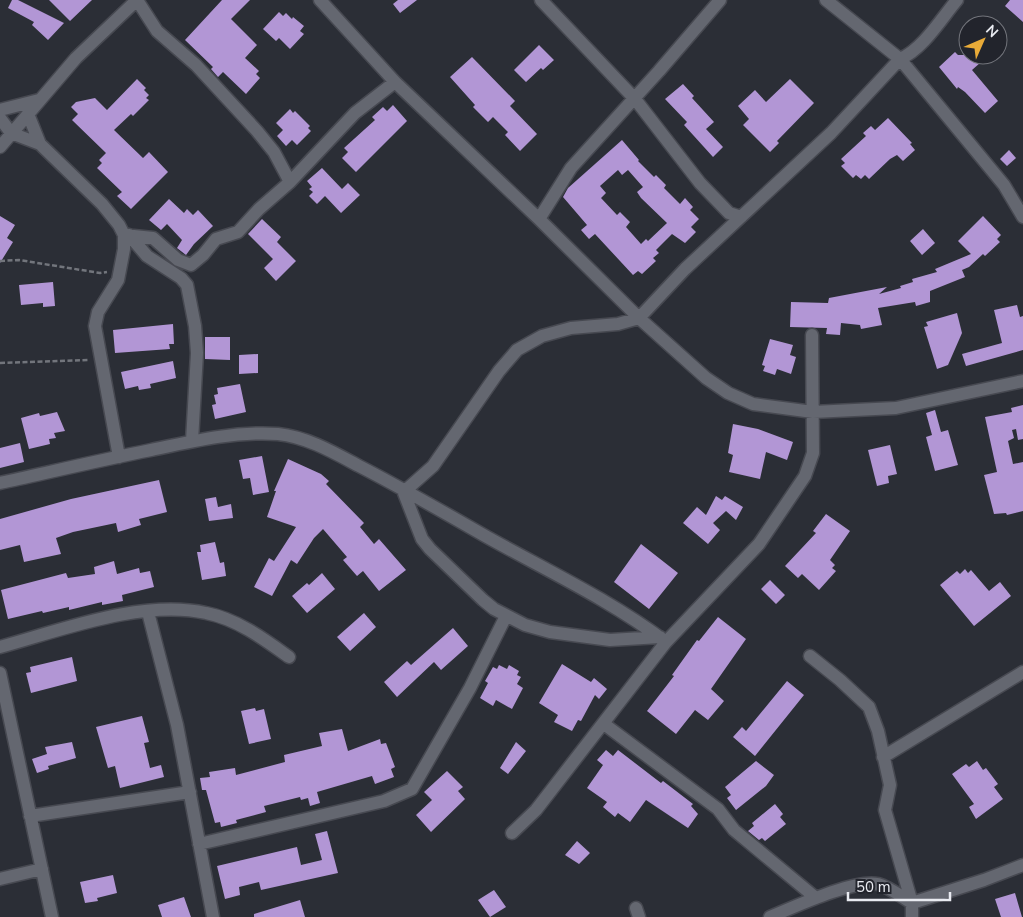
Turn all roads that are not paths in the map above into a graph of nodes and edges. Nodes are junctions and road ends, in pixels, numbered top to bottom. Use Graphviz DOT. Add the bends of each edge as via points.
graph roads {
  1 [pos="137,0"];
  2 [pos="320,0"];
  3 [pos="541,0"];
  4 [pos="720,0"];
  5 [pos="826,0"];
  6 [pos="957,0"];
  7 [pos="900,59"];
  8 [pos="396,82"];
  9 [pos="634,99"];
  10 [pos="39,100"];
  11 [pos="0,110"];
  12 [pos="28,114"];
  13 [pos="0,118"];
  14 [pos="11,133"];
  15 [pos="40,144"];
  16 [pos="0,147"];
  17 [pos="290,182"];
  18 [pos="741,217"];
  19 [pos="1023,217"];
  20 [pos="539,219"];
  21 [pos="127,235"];
  22 [pos="639,318"];
  23 [pos="812,334"];
  24 [pos="1023,381"];
  25 [pos="813,412"];
  26 [pos="192,441"];
  27 [pos="119,456"];
  28 [pos="0,483"];
  29 [pos="405,492"];
  30 [pos="148,612"];
  31 [pos="506,616"];
  32 [pos="663,640"];
  33 [pos="0,647"];
  34 [pos="810,656"];
  35 [pos="290,657"];
  36 [pos="0,672"];
  37 [pos="1023,672"];
  38 [pos="4,711"];
  39 [pos="604,724"];
  40 [pos="883,757"];
  41 [pos="190,792"];
  42 [pos="30,816"];
  43 [pos="512,833"];
  44 [pos="199,844"];
  45 [pos="1023,865"];
  46 [pos="42,868"];
  47 [pos="0,879"];
  48 [pos="816,898"];
  49 [pos="912,903"];
  50 [pos="52,917"];
  51 [pos="213,917"];
  52 [pos="770,917"];
  53 [pos="912,917"];
  1 -- 10 [label="street" via="76,58"];
  1 -- 17 [label="street" via="156,31 196,65 274,152"];
  2 -- 8 [label="street"];
  3 -- 9 [label="street"];
  4 -- 9 [label="street"];
  5 -- 7 [label="street"];
  6 -- 7 [label="street" via="919,44"];
  7 -- 18 [label="street" via="831,132"];
  7 -- 19 [label="street" via="1004,185"];
  8 -- 17 [label="street" via="354,113"];
  8 -- 20 [label="street"];
  9 -- 18 [label="street" via="700,183 729,213"];
  9 -- 20 [label="street" via="570,168"];
  10 -- 11 [label="street"];
  10 -- 12 [label="street"];
  12 -- 14 [label="street"];
  12 -- 15 [label="street"];
  13 -- 14 [label="street"];
  14 -- 15 [label="street"];
  14 -- 16 [label="street"];
  15 -- 21 [label="street" via="102,204"];
  17 -- 21 [label="street" via="238,232 216,239 191,266 178,260 153,238"];
  18 -- 22 [label="street"];
  20 -- 22 [label="street"];
  21 -- 26 [label="street" via="147,256 187,285 197,353"];
  21 -- 27 [label="street" via="116,286 96,318"];
  22 -- 25 [label="street" via="706,378 728,393 753,404"];
  22 -- 29 [label="street" via="618,324 571,328 542,336 517,350 432,466"];
  23 -- 25 [label="street"];
  24 -- 25 [label="street" via="896,408"];
  25 -- 32 [label="street" via="813,453 805,476 751,554"];
  26 -- 27 [label="street"];
  26 -- 29 [label="street" via="243,434 279,434 297,438 320,446"];
  27 -- 28 [label="street"];
  29 -- 31 [label="street" via="422,539 430,549 483,600"];
  29 -- 32 [label="street" via="594,593"];
  30 -- 33 [label="street" via="113,617"];
  30 -- 35 [label="street" via="190,610 207,613 252,631"];
  30 -- 41 [label="street" via="177,725"];
  31 -- 32 [label="street" via="541,631 610,640"];
  31 -- 44 [label="street" via="470,688 412,789 384,801"];
  32 -- 39 [label="street"];
  34 -- 40 [label="street" via="869,706"];
  36 -- 38 [label="street"];
  37 -- 40 [label="street"];
  38 -- 42 [label="street"];
  39 -- 43 [label="street" via="526,822"];
  39 -- 48 [label="street" via="718,810 734,830"];
  40 -- 49 [label="street" via="890,785 885,810"];
  41 -- 42 [label="street"];
  41 -- 44 [label="street"];
  42 -- 46 [label="street"];
  44 -- 51 [label="street"];
  45 -- 49 [label="street"];
  46 -- 47 [label="street"];
  46 -- 50 [label="street"];
  48 -- 49 [label="street" via="850,887 877,884"];
  48 -- 52 [label="street"];
  49 -- 53 [label="street"];
}
